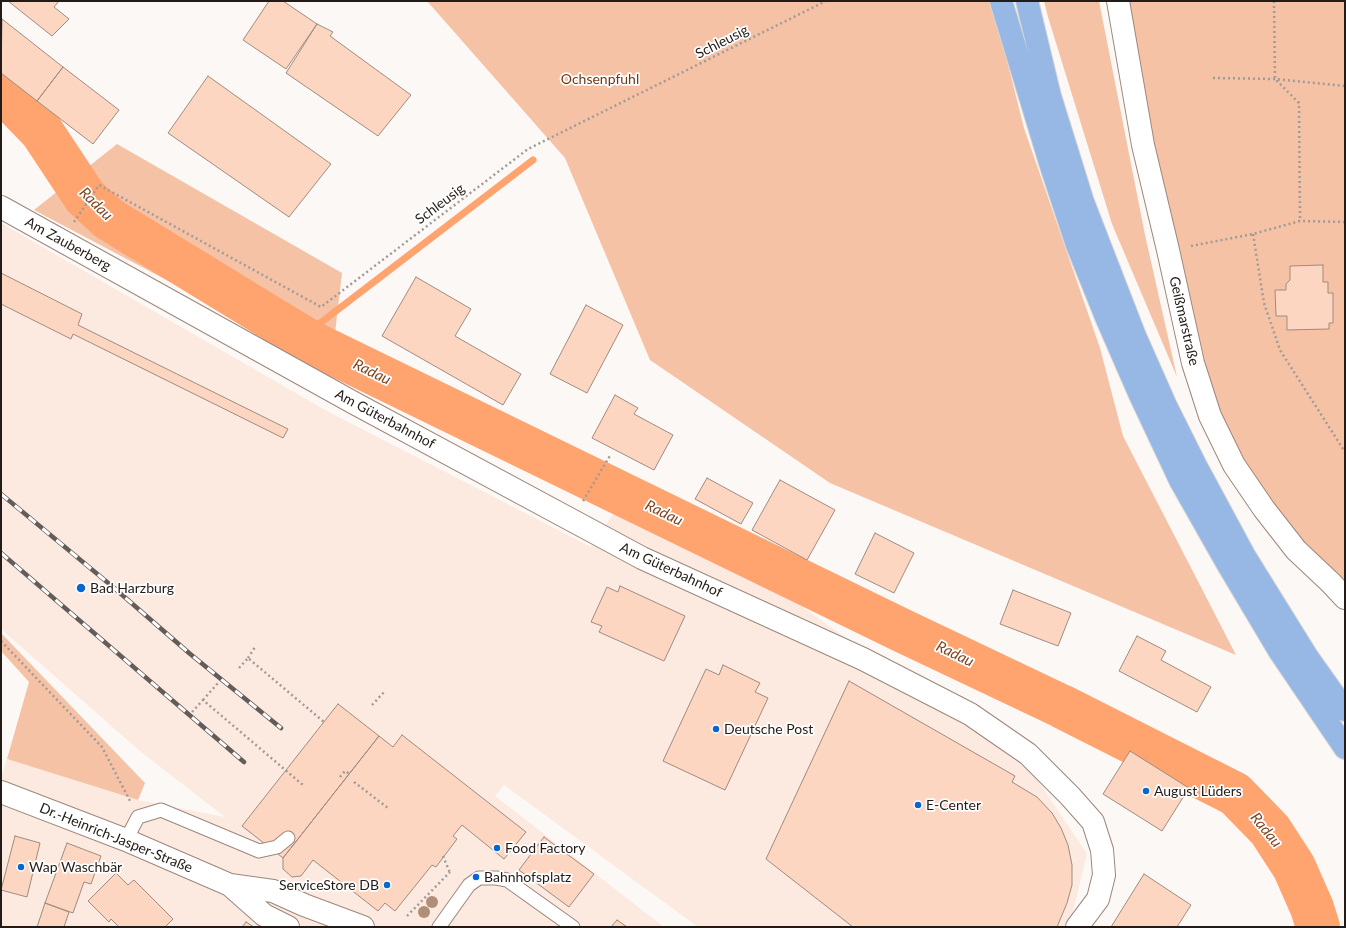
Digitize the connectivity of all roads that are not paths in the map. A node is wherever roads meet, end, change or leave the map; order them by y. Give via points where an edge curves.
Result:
1 (1002, 1) edge
2 (1027, 1) edge
3 (1118, 1) edge
4 (1, 207) edge
5 (134, 280) joint
6 (1236, 559) junction
7 (1345, 598) edge
8 (1345, 710) edge
9 (1345, 748) edge
10 (1, 792) edge
11 (288, 838) dead end
12 (126, 840) junction
13 (230, 885) junction
14 (288, 927) edge
15 (363, 927) edge
16 (439, 927) edge
17 (573, 927) edge
18 (1077, 927) edge

1 - 6 highway via 1051,166 1077,245 1106,317 1180,480
2 - 6 highway via 1050,96 1083,202 1135,336
3 - 7 street, Geißmarstraße via 1143,145 1193,363 1210,416 1234,465 1264,509 1296,550
4 - 5 street, Am Zauberberg
5 - 18 street, Am Güterbahnhof via 354,403 642,558 863,658 970,714 1028,754 1093,822 1102,850 1104,876 1098,899
6 - 8 highway
6 - 9 highway via 1280,652
10 - 12 street, Dr.-Heinrich-Jasper-Straße
11 - 12 lane via 277,847 259,851 161,810 138,817
12 - 13 street, Dr.-Heinrich-Jasper-Straße
13 - 14 street, Dr.-Heinrich-Jasper-Straße via 264,915
13 - 15 street, Dr.-Heinrich-Jasper-Straße via 273,891
16 - 17 lane via 469,885 480,878 496,878 507,880

